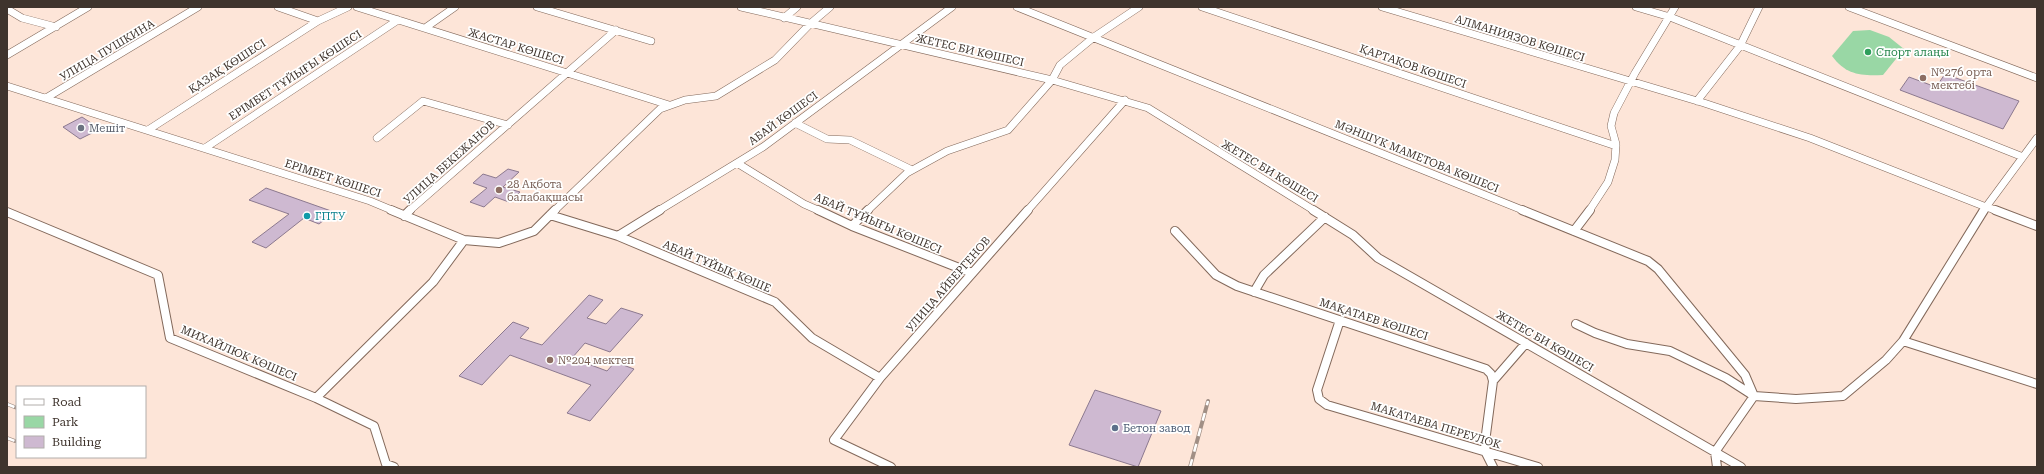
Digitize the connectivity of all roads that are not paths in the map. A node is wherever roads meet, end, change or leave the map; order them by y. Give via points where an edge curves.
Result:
1 (88, 7) edge
2 (198, 7) edge
3 (278, 7) edge
4 (348, 7) edge
5 (357, 7) edge
6 (455, 7) edge
7 (537, 7) edge
8 (741, 7) edge
9 (797, 7) edge
10 (830, 7) edge
11 (952, 7) edge
12 (1017, 7) edge
13 (1139, 7) edge
14 (1202, 7) edge
15 (1382, 7) edge
16 (1636, 7) edge
17 (1675, 7) edge
18 (1759, 7) edge
19 (1849, 7) edge
20 (7, 9) edge
21 (1670, 17) junction
22 (784, 18) junction
23 (398, 20) junction
24 (318, 21) junction
25 (810, 24) junction
26 (56, 27) junction
27 (425, 28) junction
28 (616, 30) junction
29 (1094, 37) junction
30 (651, 41) dead end
31 (901, 45) junction
32 (1740, 46) junction
33 (7, 55) edge
34 (567, 73) junction
35 (2037, 78) edge
36 (1052, 80) junction
37 (1629, 82) junction
38 (7, 86) edge
39 (46, 98) junction
40 (1125, 100) junction
41 (1697, 101) junction
42 (669, 106) junction
43 (795, 123) junction
44 (508, 125) junction
45 (148, 130) junction
46 (377, 138) dead end
47 (2037, 138) edge
48 (1616, 146) junction
49 (205, 148) junction
50 (2023, 157) junction
51 (737, 163) junction
52 (912, 170) junction
53 (1986, 207) junction
54 (7, 212) edge
55 (550, 215) junction
56 (404, 216) junction
57 (1325, 217) junction
58 (852, 226) junction
59 (2037, 226) edge
60 (1175, 231) dead end
61 (1574, 231) junction
62 (618, 236) junction
63 (464, 240) junction
64 (972, 273) junction
65 (1254, 292) junction
66 (1340, 320) junction
67 (1576, 324) dead end
68 (1903, 341) junction
69 (1526, 343) junction
70 (880, 378) junction
71 (1493, 381) junction
72 (2037, 384) edge
73 (1754, 396) junction
74 (316, 398) junction
75 (1715, 452) junction
76 (1486, 453) junction
77 (394, 467) edge
78 (891, 467) edge
79 (1493, 467) edge
80 (1538, 467) edge
81 (1717, 467) edge
82 (1741, 467) edge

1 - 26 street
2 - 39 street, УЛИЦА ПУШКИНА
3 - 24 street
4 - 24 street
5 - 23 street, ЖАСТАР КӨШЕСІ
6 - 27 street
7 - 28 street
8 - 22 street, ЖЕТЕС БИ КӨШЕСІ
9 - 22 street
10 - 25 street, ЕРІМБЕТ КӨШЕСІ
11 - 31 street, АБАЙ КӨШЕСІ
12 - 29 street, МӘНШҮК МАМЕТОВА КӨШЕСІ
13 - 29 street
14 - 48 street, ҚАРТАҚОВ КӨШЕСІ
15 - 37 street, АЛМАНИЯЗОВ КӨШЕСІ
16 - 21 street
17 - 21 street
18 - 32 street
19 - 35 street
20 - 26 street via 22,18
21 - 32 street
21 - 37 street
22 - 25 street, ЖЕТЕС БИ КӨШЕСІ
23 - 27 street, ЖАСТАР КӨШЕСІ
23 - 49 street, ЕРІМБЕТ ТҰЙЫҒЫ КӨШЕСІ
24 - 45 street, ҚАЗАҚ КӨШЕСІ
25 - 31 street, ЖЕТЕС БИ КӨШЕСІ
25 - 42 street, ЕРІМБЕТ КӨШЕСІ via 776,60 716,96 685,100
26 - 33 street
27 - 34 street, ЖАСТАР КӨШЕСІ
28 - 30 street
28 - 34 street, УЛИЦА БЕКЕЖАНОВ
29 - 36 street via 1060,64
29 - 61 street, МӘНШҮК МАМЕТОВА КӨШЕСІ
31 - 36 street, ЖЕТЕС БИ КӨШЕСІ
31 - 43 street, АБАЙ КӨШЕСІ
32 - 41 street
32 - 50 street
34 - 42 street, ЖАСТАР КӨШЕСІ
34 - 44 street, УЛИЦА БЕКЕЖАНОВ
36 - 40 street, ЖЕТЕС БИ КӨШЕСІ
36 - 52 street via 1008,130 947,151
37 - 41 street, АЛМАНИЯЗОВ КӨШЕСІ
37 - 48 street via 1612,119
38 - 39 street, ЕРІМБЕТ КӨШЕСІ
39 - 45 street, ЕРІМБЕТ КӨШЕСІ
40 - 57 street, ЖЕТЕС БИ КӨШЕСІ via 1148,108
40 - 64 street, УЛИЦА АЙБЕРГЕНОВ
41 - 53 street, АЛМАНИЯЗОВ КӨШЕСІ via 1810,138
42 - 55 street, ЕРІМБЕТ КӨШЕСІ via 660,108
43 - 51 street, АБАЙ КӨШЕСІ via 763,148
43 - 52 street via 827,139 850,140
44 - 46 street, УЛИЦА БЕКЕЖАНОВ via 423,101
44 - 56 street, УЛИЦА БЕКЕЖАНОВ
45 - 49 street, ЕРІМБЕТ КӨШЕСІ
47 - 50 street
48 - 61 street via 1615,169 1598,200
49 - 56 street, ЕРІМБЕТ КӨШЕСІ via 344,194 370,200
50 - 53 street
51 - 58 street, АБАЙ ТҰЙЫҒЫ КӨШЕСІ via 804,204
51 - 62 street, АБАЙ КӨШЕСІ
52 - 58 street
53 - 59 street, АЛМАНИЯЗОВ КӨШЕСІ
53 - 68 street
54 - 74 street, МИХАЙЛЮК КӨШЕСІ via 158,275 170,338
55 - 62 street, АБАЙ ТҰЙЫҚ КӨШЕ
55 - 63 street, ЕРІМБЕТ КӨШЕСІ via 534,231 499,243
56 - 63 street, ЕРІМБЕТ КӨШЕСІ
57 - 65 street via 1264,275
57 - 69 street, ЖЕТЕС БИ КӨШЕСІ via 1353,235 1378,258
58 - 64 street, АБАЙ ТҰЙЫҒЫ КӨШЕСІ
60 - 65 street, МАҚАТАЕВ КӨШЕСІ via 1216,275
61 - 73 street, МӘНШҮК МАМЕТОВА КӨШЕСІ via 1641,258 1658,269 1745,375
62 - 70 street, АБАЙ ТҰЙЫҚ КӨШЕ via 775,302 812,338
63 - 74 street via 433,282
64 - 70 street, УЛИЦА АЙБЕРГЕНОВ
65 - 66 street, МАҚАТАЕВ КӨШЕСІ
66 - 71 street, МАҚАТАЕВ КӨШЕСІ via 1486,369
66 - 76 street, МАКАТАЕВА ПЕРЕУЛОК via 1317,390 1319,399 1327,405
67 - 73 street via 1627,344 1670,351 1726,378
68 - 72 street
68 - 73 street via 1886,360 1842,396 1796,399
69 - 71 street
69 - 75 street, ЖЕТЕС БИ КӨШЕСІ
70 - 78 street, УЛИЦА АЙБЕРГЕНОВ via 834,440
71 - 76 street via 1485,442
73 - 75 street
74 - 77 street, МИХАЙЛЮК КӨШЕСІ via 374,426 386,464
75 - 81 street
75 - 82 street, ЖЕТЕС БИ КӨШЕСІ
76 - 79 street
76 - 80 street, МАКАТАЕВА ПЕРЕУЛОК

